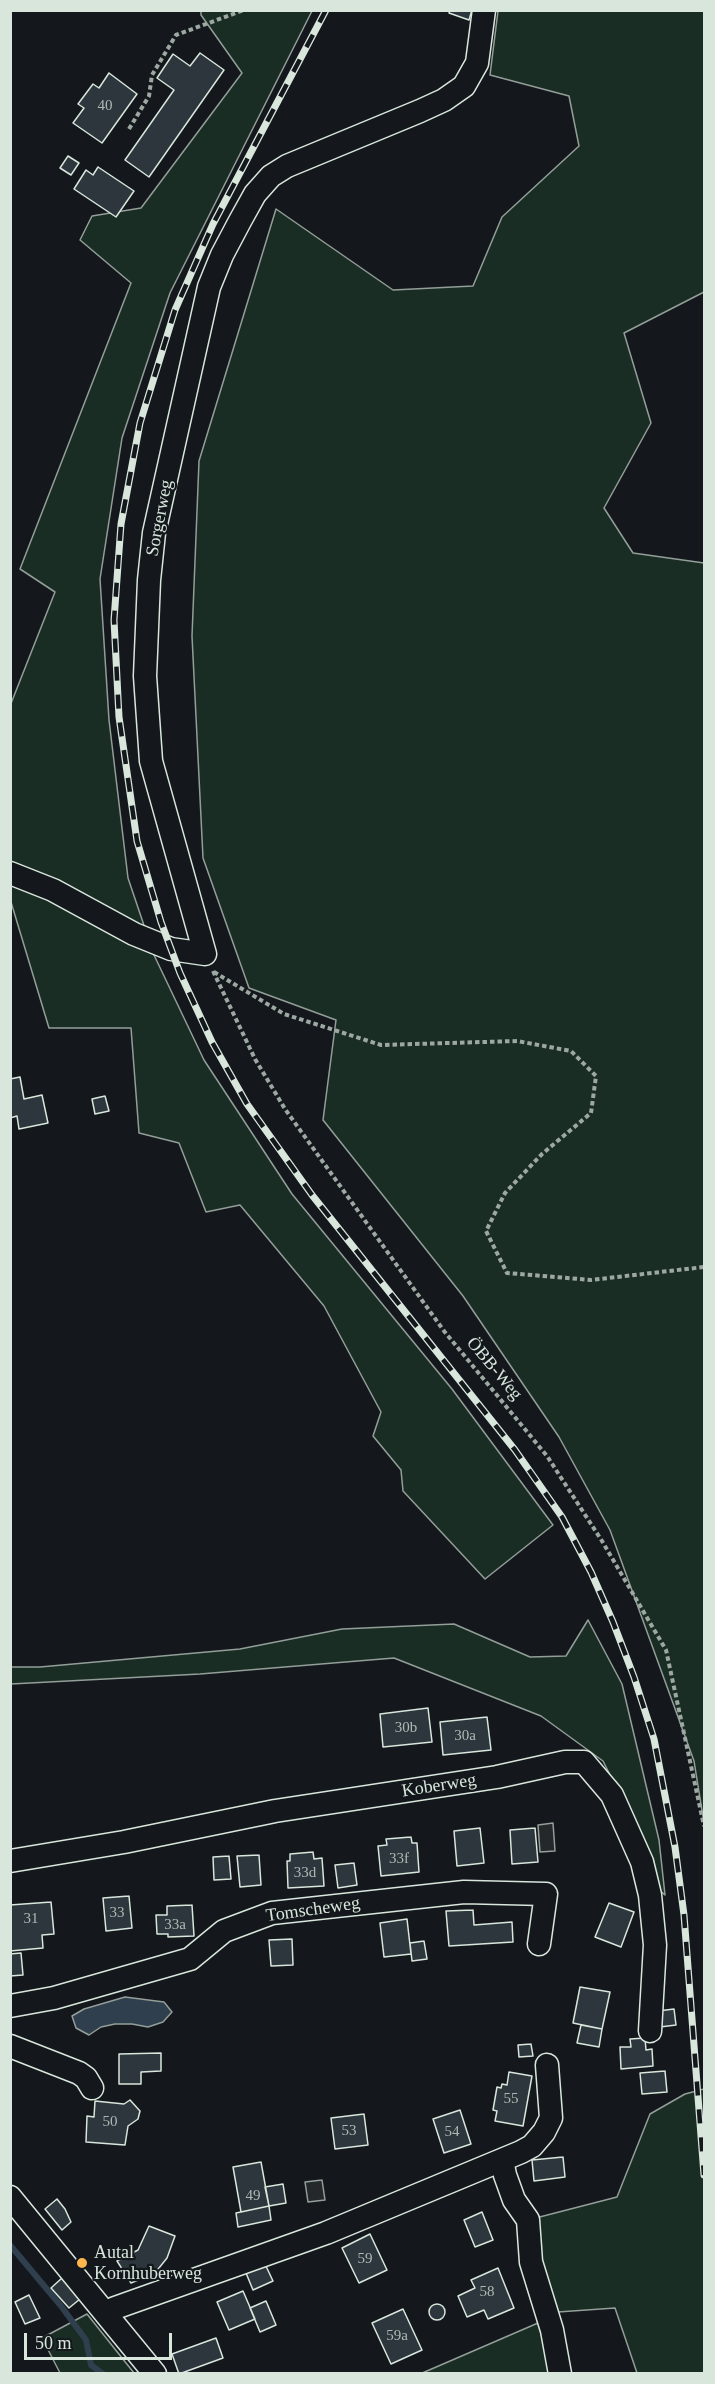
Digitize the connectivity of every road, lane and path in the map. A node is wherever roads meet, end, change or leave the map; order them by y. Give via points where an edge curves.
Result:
1 (244, 10) edge
2 (484, 10) edge
3 (129, 129) dead end
4 (10, 873) edge
5 (209, 963) junction
6 (705, 1267) edge
7 (705, 1826) edge
8 (10, 1861) edge
9 (539, 1944) dead end
10 (10, 2006) edge
11 (650, 2031) dead end
12 (10, 2046) edge
13 (547, 2065) dead end
14 (92, 2088) dead end
15 (502, 2160) junction
16 (10, 2197) edge
17 (106, 2314) junction
18 (155, 2373) edge
19 (560, 2373) edge

1 - 3 path via 176,35 152,75 149,96
2 - 5 street, Sorgerweg via 477,63 464,86 444,100 271,176 255,194 209,287 154,533 145,676 152,761
4 - 5 street via 53,890 134,934
5 - 6 path via 284,1014 381,1045 517,1041 571,1050 596,1076 591,1113 542,1154 505,1193 486,1231 507,1273 591,1281
5 - 7 path, ÖBB-Weg via 255,1059 285,1109 444,1330 547,1456 666,1650
8 - 11 street, Koberweg via 275,1811 584,1762 612,1795 642,1862 655,1945
9 - 10 street, Tomscheweg via 546,1894 464,1892 272,1913 224,1931 190,1959 54,1998
12 - 14 street via 79,2073
13 - 15 street via 551,2111 548,2126 532,2146
15 - 17 street via 326,2233
15 - 19 street via 514,2200 528,2220 531,2262 552,2330
16 - 17 street
17 - 18 street

